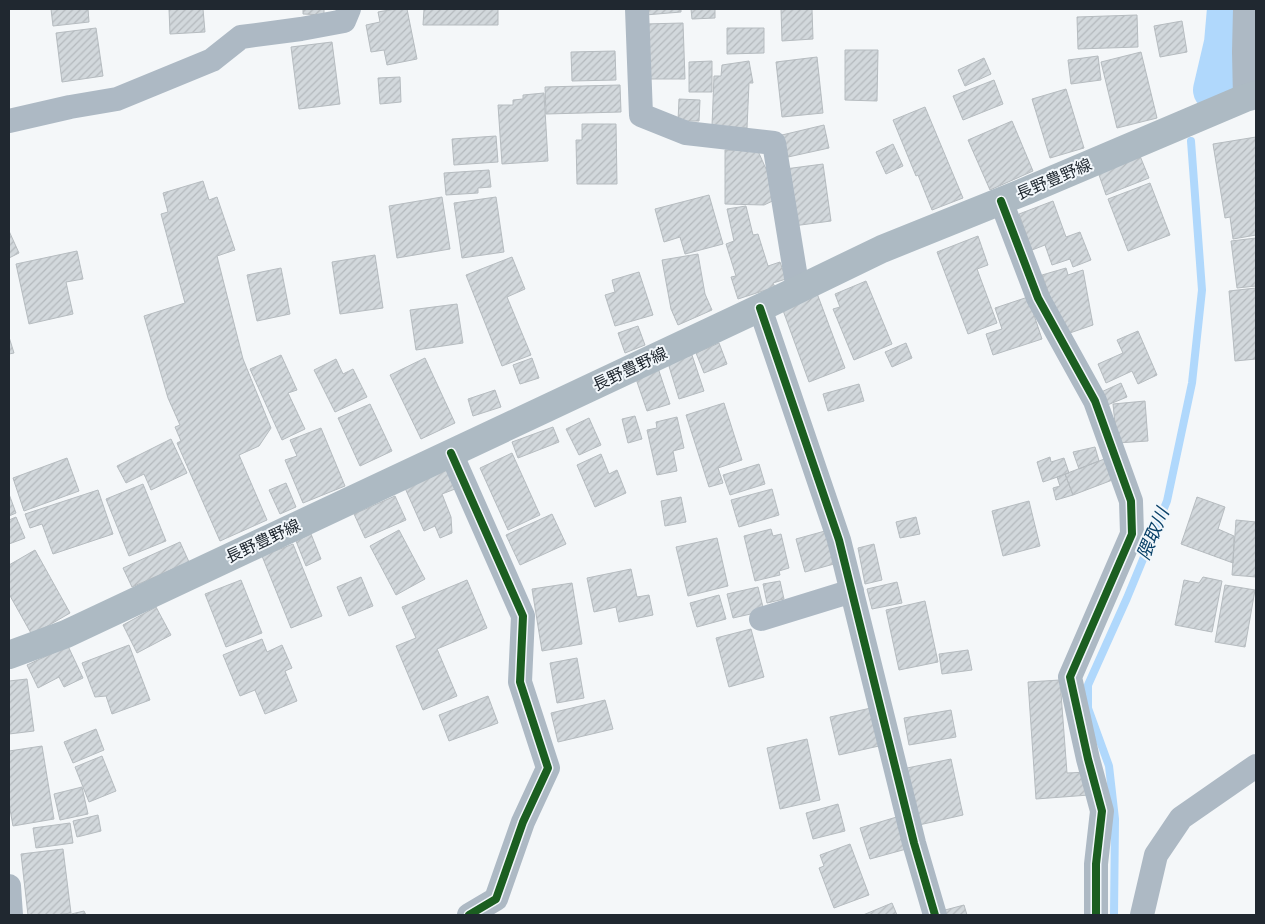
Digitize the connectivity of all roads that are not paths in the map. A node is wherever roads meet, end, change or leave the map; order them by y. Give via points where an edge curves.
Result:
1 (349, 9) edge
2 (637, 9) edge
3 (1245, 9) edge
4 (1251, 96) edge
5 (9, 121) edge
6 (1001, 201) junction
7 (798, 290) junction
8 (760, 308) junction
9 (451, 453) junction
10 (852, 591) junction
11 (761, 619) dead end
12 (9, 655) edge
13 (1256, 766) edge
14 (9, 886) edge
15 (11, 915) edge
16 (469, 915) edge
17 (936, 915) edge
18 (1096, 915) edge
19 (1142, 915) edge

1 - 5 street via 344,21 241,37 212,60 117,100
2 - 7 street via 640,115 686,133 774,143
3 - 4 street via 1244,52
4 - 6 main road, 長野豊野線
6 - 7 main road, 長野豊野線 via 882,249
6 - 18 street via 1038,298 1095,401 1131,502 1132,534 1070,677 1102,811 1096,864
7 - 8 main road, 長野豊野線
8 - 9 main road, 長野豊野線
8 - 10 street
9 - 12 main road, 長野豊野線 via 66,634
9 - 16 street via 523,616 520,682 548,768 523,822 496,899
10 - 11 street
10 - 17 street via 914,843
13 - 19 street via 1181,818 1156,855
14 - 15 street

